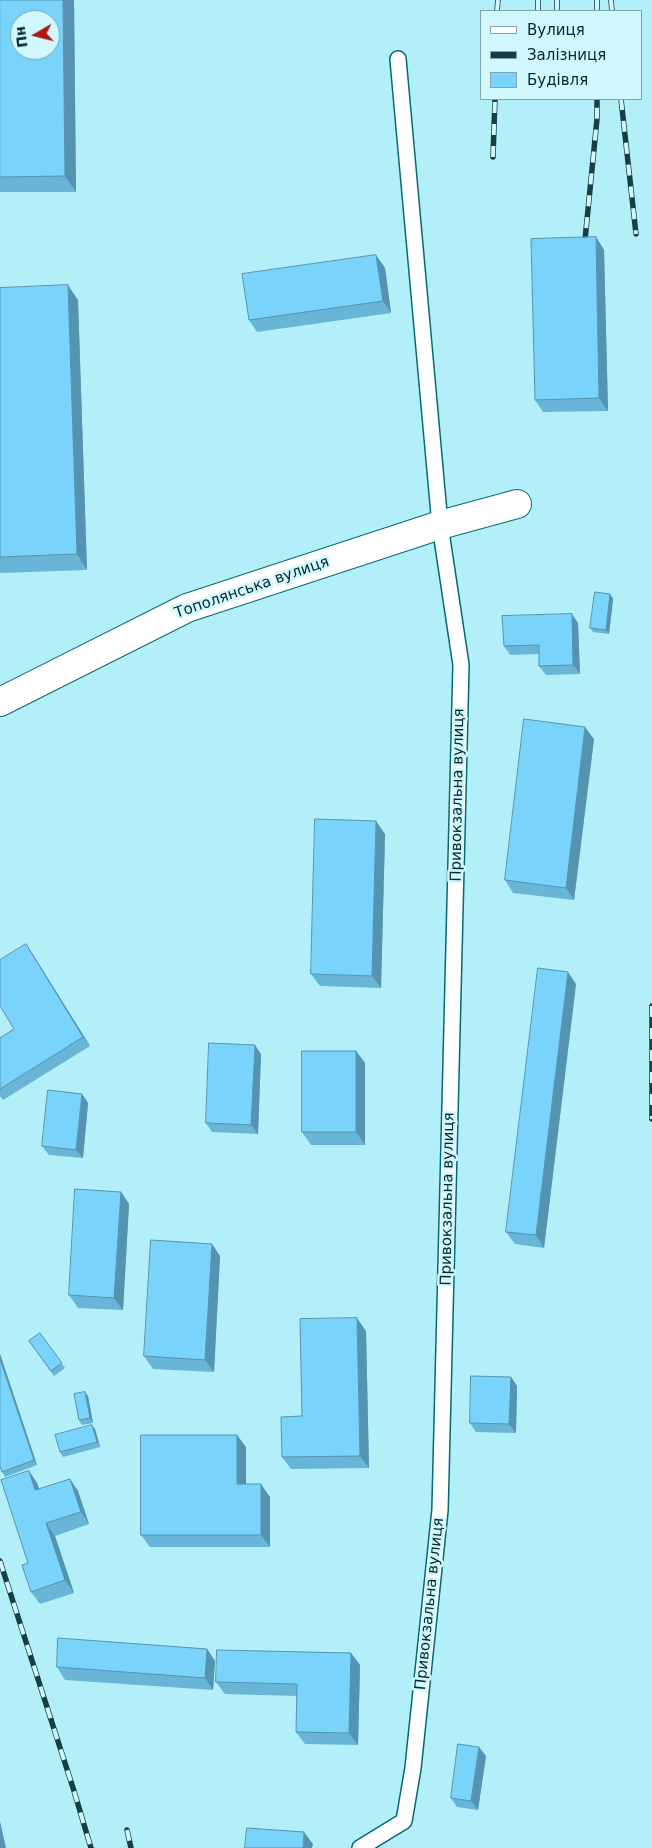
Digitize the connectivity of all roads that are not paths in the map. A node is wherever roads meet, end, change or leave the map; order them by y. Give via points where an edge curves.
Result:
1 (398, 59) dead end
2 (517, 504) dead end
3 (440, 525) junction
4 (0, 702) edge
5 (360, 1848) edge

1 - 3 lane
2 - 3 street, Тополянська вулиця
3 - 4 street, Тополянська вулиця via 187,608
3 - 5 lane, Привокзальна вулиця via 461,665 440,1510 413,1768 404,1821

